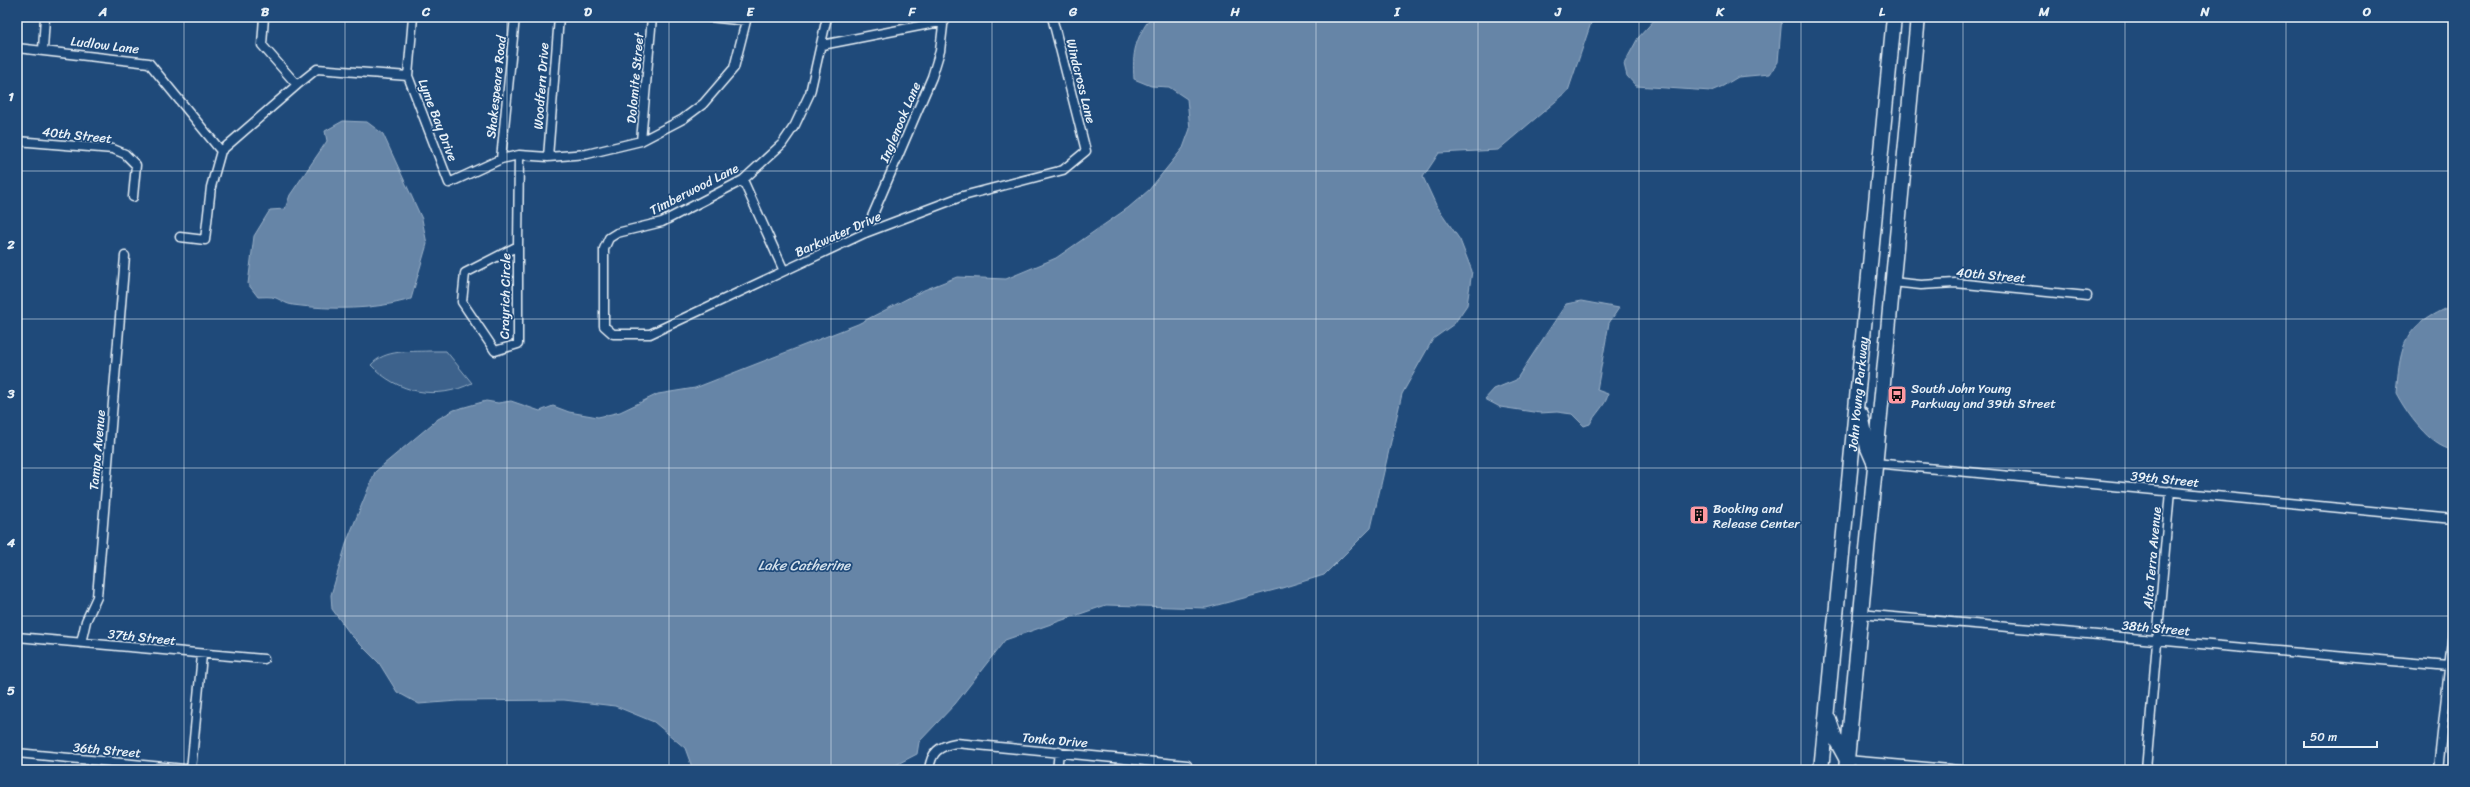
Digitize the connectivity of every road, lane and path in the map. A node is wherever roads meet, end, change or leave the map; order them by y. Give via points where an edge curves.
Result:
1 (45, 17) edge
2 (264, 17) edge
3 (413, 17) edge
4 (515, 17) edge
5 (558, 17) edge
6 (652, 17) edge
7 (709, 17) edge
8 (827, 17) edge
9 (1052, 17) edge
10 (1894, 17) edge
11 (1918, 17) edge
12 (945, 19) edge
13 (822, 45) junction
14 (17, 48) edge
15 (43, 50) junction
16 (408, 76) junction
17 (297, 85) junction
18 (17, 141) edge
19 (641, 141) junction
20 (221, 151) junction
21 (1086, 151) joint
22 (519, 155) junction
23 (548, 157) junction
24 (501, 160) junction
25 (743, 180) junction
26 (133, 197) dead end
27 (865, 233) junction
28 (180, 237) dead end
29 (518, 246) junction
30 (125, 256) dead end
31 (784, 271) junction
32 (1892, 282) junction
33 (2087, 296) dead end
34 (604, 326) joint
35 (1858, 397) junction
36 (1875, 463) junction
37 (2170, 491) junction
38 (2453, 519) edge
39 (1860, 614) junction
40 (2453, 632) edge
41 (17, 637) edge
42 (2157, 640) junction
43 (81, 643) junction
44 (202, 655) junction
45 (264, 659) dead end
46 (2449, 666) junction
47 (1827, 714) junction
48 (1059, 752) junction
49 (17, 753) edge
50 (1846, 765) edge
51 (929, 766) edge
52 (1187, 768) edge
53 (191, 770) edge
54 (195, 770) edge
55 (1057, 770) edge
56 (1821, 770) edge
57 (1961, 770) edge
58 (2146, 770) edge
59 (2438, 770) edge

1 - 15 street
2 - 17 street via 262,45
3 - 16 street
4 - 24 street, Shakespeare Road
5 - 23 street, Woodfern Drive
6 - 19 street, Dolomite Street
7 - 19 street via 746,21 734,68 703,104 683,119
8 - 13 street, Timberwood Lane
9 - 21 street, Windcross Lane
10 - 35 highway, John Young Parkway
11 - 32 highway, John Young Parkway
12 - 13 street
12 - 27 street, Inglenook Lane via 932,78
13 - 25 street, Timberwood Lane via 810,93 795,126 782,144
14 - 15 street, Ludlow Lane
15 - 20 street, Ludlow Lane via 149,63
16 - 17 street, Lyme Bay Drive via 317,69
16 - 24 street, Lyme Bay Drive via 449,183
17 - 20 street, Lyme Bay Drive
18 - 26 street, 40th Street via 113,149 132,160 136,166
19 - 23 street via 587,154
20 - 28 street via 211,187 205,240
21 - 27 street, Barkwater Drive via 1063,170 963,196
22 - 23 street
22 - 24 street
22 - 29 street, Crayrich Circle
25 - 31 street
25 - 34 street, Timberwood Lane via 662,222 617,233 609,238 604,249
27 - 31 street, Barkwater Drive
29 - 29 street, Crayrich Circle via 518,344 495,351 462,302 465,273
30 - 43 street, Tampa Avenue via 97,597 86,621
31 - 34 street, Barkwater Drive via 650,334 613,334
32 - 33 street, 40th Street via 1921,285 1955,283
32 - 36 highway, John Young Parkway
35 - 36 highway via 1868,448
35 - 47 highway, John Young Parkway
36 - 37 street, 39th Street
36 - 39 highway, John Young Parkway
37 - 38 street, 39th Street
37 - 42 street, Alta Terra Avenue
39 - 42 street, 38th Street
39 - 50 highway, John Young Parkway
40 - 46 street
41 - 43 street, 37th Street
42 - 46 street, 38th Street
42 - 58 street, Alta Terra Avenue
43 - 44 street, 37th Street
44 - 45 street, 37th Street
44 - 53 street
46 - 59 street
47 - 50 highway
47 - 56 highway, John Young Parkway
48 - 51 street, Tonka Drive via 956,743 938,748
48 - 52 street, Tonka Drive
48 - 55 street
49 - 53 street, 36th Street
50 - 57 street
53 - 54 street, 36th Street

